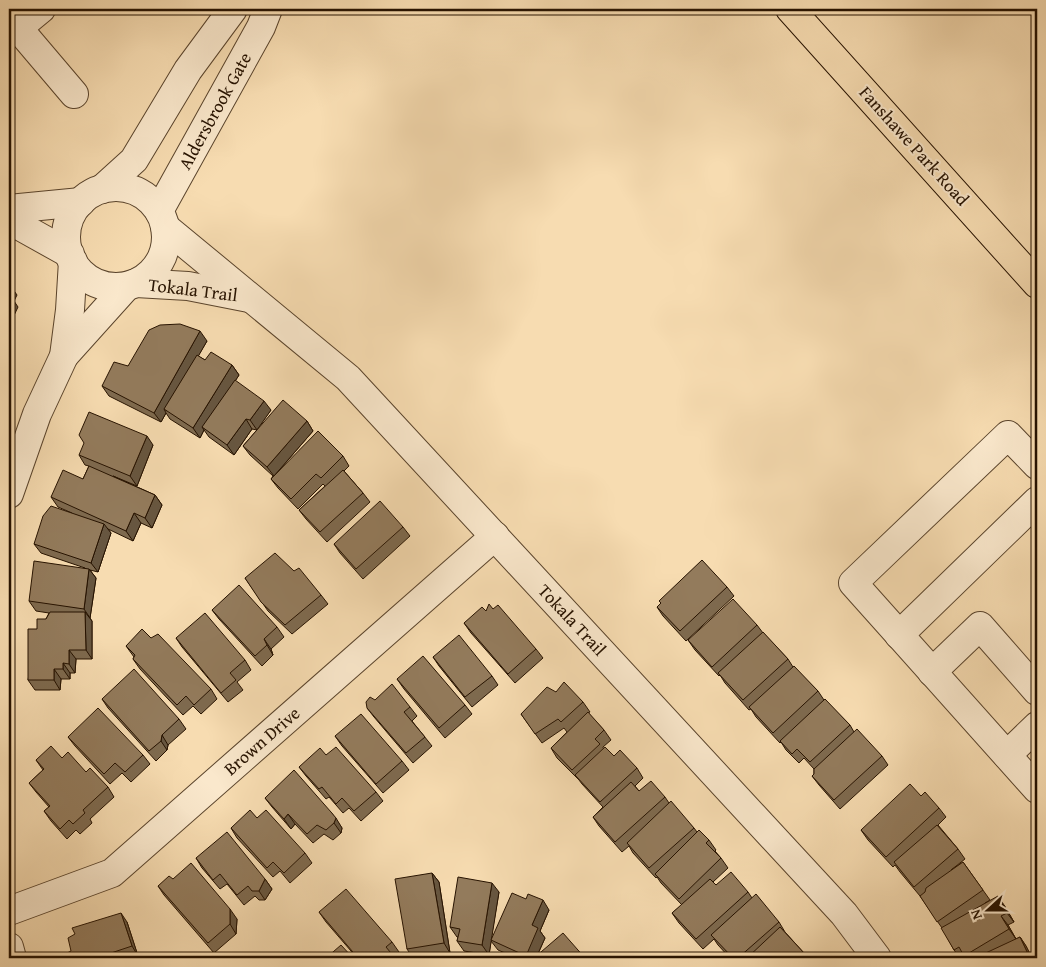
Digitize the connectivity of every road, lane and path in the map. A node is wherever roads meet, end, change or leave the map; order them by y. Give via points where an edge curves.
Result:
1 (41, 9) edge
2 (233, 9) edge
3 (268, 9) edge
4 (790, 9) edge
5 (13, 23) edge
6 (74, 94) dead end
7 (92, 196) junction
8 (9, 209) edge
9 (162, 219) junction
10 (9, 220) edge
11 (71, 258) junction
12 (1037, 284) edge
13 (132, 285) junction
14 (251, 298) junction
15 (64, 356) junction
16 (1037, 465) edge
17 (9, 494) edge
18 (1037, 501) edge
19 (495, 536) junction
20 (899, 635) junction
21 (932, 672) junction
22 (1037, 691) edge
23 (1037, 726) edge
24 (1006, 755) junction
25 (1037, 789) edge
26 (9, 911) edge
27 (9, 947) edge
28 (12, 958) edge
29 (877, 958) edge

1 - 5 street
2 - 7 street via 188,70 134,160
3 - 9 street, Aldersbrook Gate
4 - 12 main road, Fanshawe Park Road
5 - 6 street
7 - 8 street
7 - 9 street via 118,187 134,190 148,199
7 - 11 street via 73,213 68,225
9 - 13 street via 166,244 161,260 151,274
9 - 14 street, Tokala Trail
10 - 11 street
11 - 13 street via 80,272 102,285
11 - 15 street via 70,310
13 - 14 street, Tokala Trail via 188,286
13 - 15 street
14 - 19 street, Tokala Trail via 348,378
15 - 17 street via 37,414
16 - 20 street via 1008,435 853,583
18 - 20 street
19 - 26 street, Brown Drive via 112,873
19 - 29 street, Tokala Trail via 844,914
20 - 21 street
21 - 22 street via 980,626
21 - 24 street
23 - 24 street
24 - 25 street
27 - 28 street

